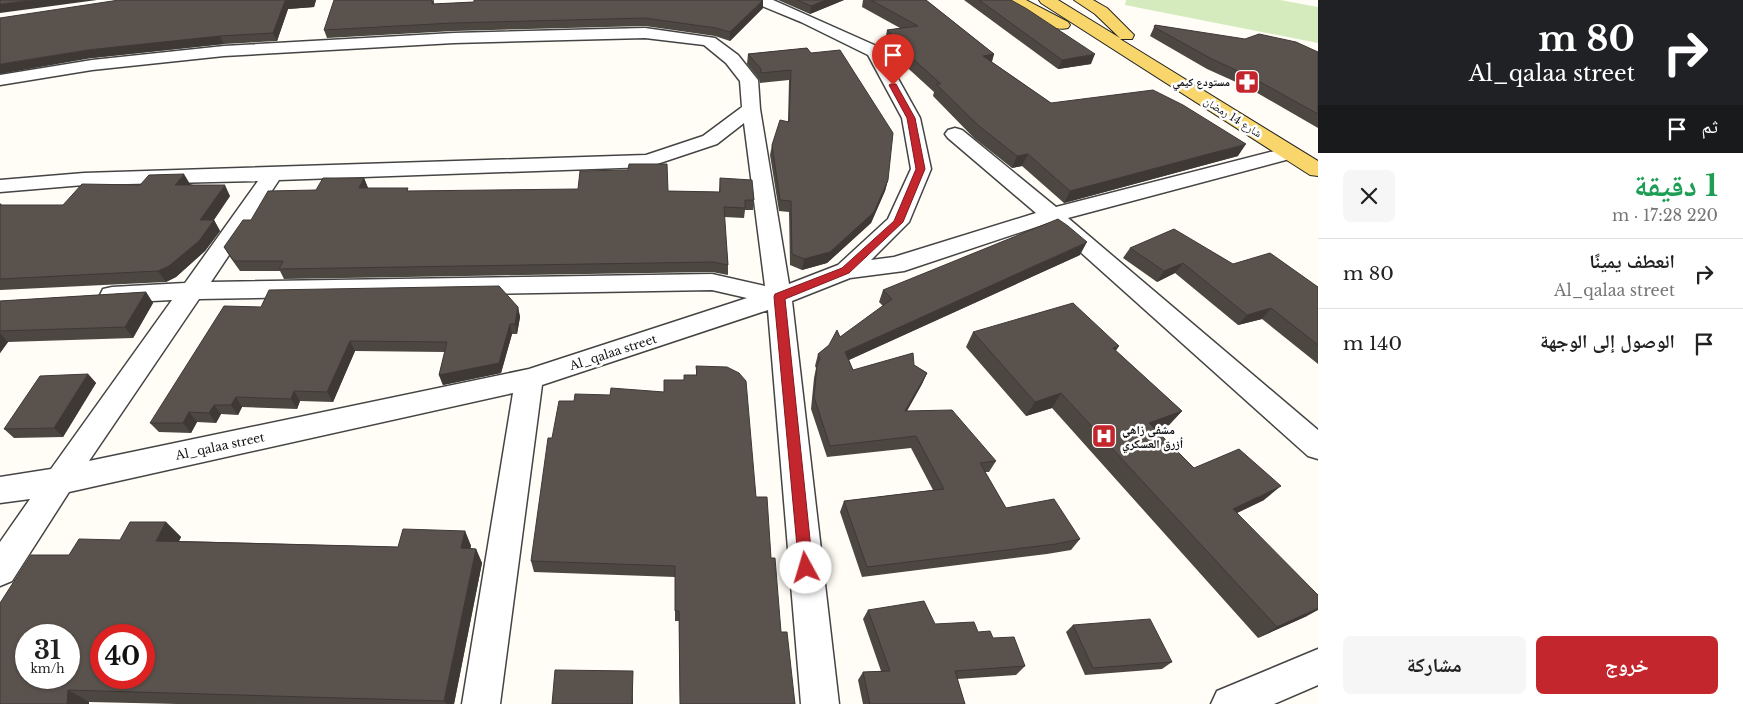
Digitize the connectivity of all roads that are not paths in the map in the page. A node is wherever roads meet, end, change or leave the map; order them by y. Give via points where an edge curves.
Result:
1 (760, 0) edge
2 (1015, 0) edge
3 (1027, 0) edge
4 (1047, 0) edge
5 (1068, 0) edge
6 (1082, 0) edge
7 (1101, 34) junction
8 (1126, 35) junction
9 (1143, 60) junction
10 (0, 80) edge
11 (751, 109) junction
12 (955, 134) dead end
13 (1318, 152) edge
14 (1290, 153) junction
15 (1318, 170) edge
16 (273, 174) junction
17 (0, 186) edge
18 (1052, 215) junction
19 (846, 270) junction
20 (194, 290) junction
21 (88, 296) edge
22 (779, 297) junction
23 (529, 379) junction
24 (1318, 447) edge
25 (58, 481) junction
26 (0, 490) edge
27 (0, 570) edge
28 (1318, 667) edge
29 (481, 704) edge
30 (820, 704) edge
31 (1230, 704) edge

1 - 19 street, Al_qalaa street via 875,52 911,118 921,169 898,222
2 - 9 main road via 1044,17
3 - 7 main road via 1065,22
4 - 7 main road, شارع 14 رمضان
5 - 8 main road, شارع 14 رمضان
6 - 8 main road via 1101,11
7 - 9 main road, شارع 14 رمضان
8 - 13 main road, شارع 14 رمضان
9 - 14 main road, شارع 14 رمضان
10 - 11 street via 224,51 454,38 645,33 709,42 732,59 749,80
11 - 16 street via 710,140 648,161
11 - 22 street
12 - 18 street
14 - 15 main road, شارع 14 رمضان
14 - 18 street
16 - 17 street via 84,179
16 - 20 street
18 - 19 street via 896,266
18 - 24 street
19 - 22 street, Al_qalaa street
20 - 21 street
20 - 22 street via 712,282
20 - 25 street
22 - 23 street, Al_qalaa street
22 - 30 street
23 - 25 street, Al_qalaa street
23 - 29 street
25 - 26 street, Al_qalaa street
25 - 27 street
28 - 31 street

